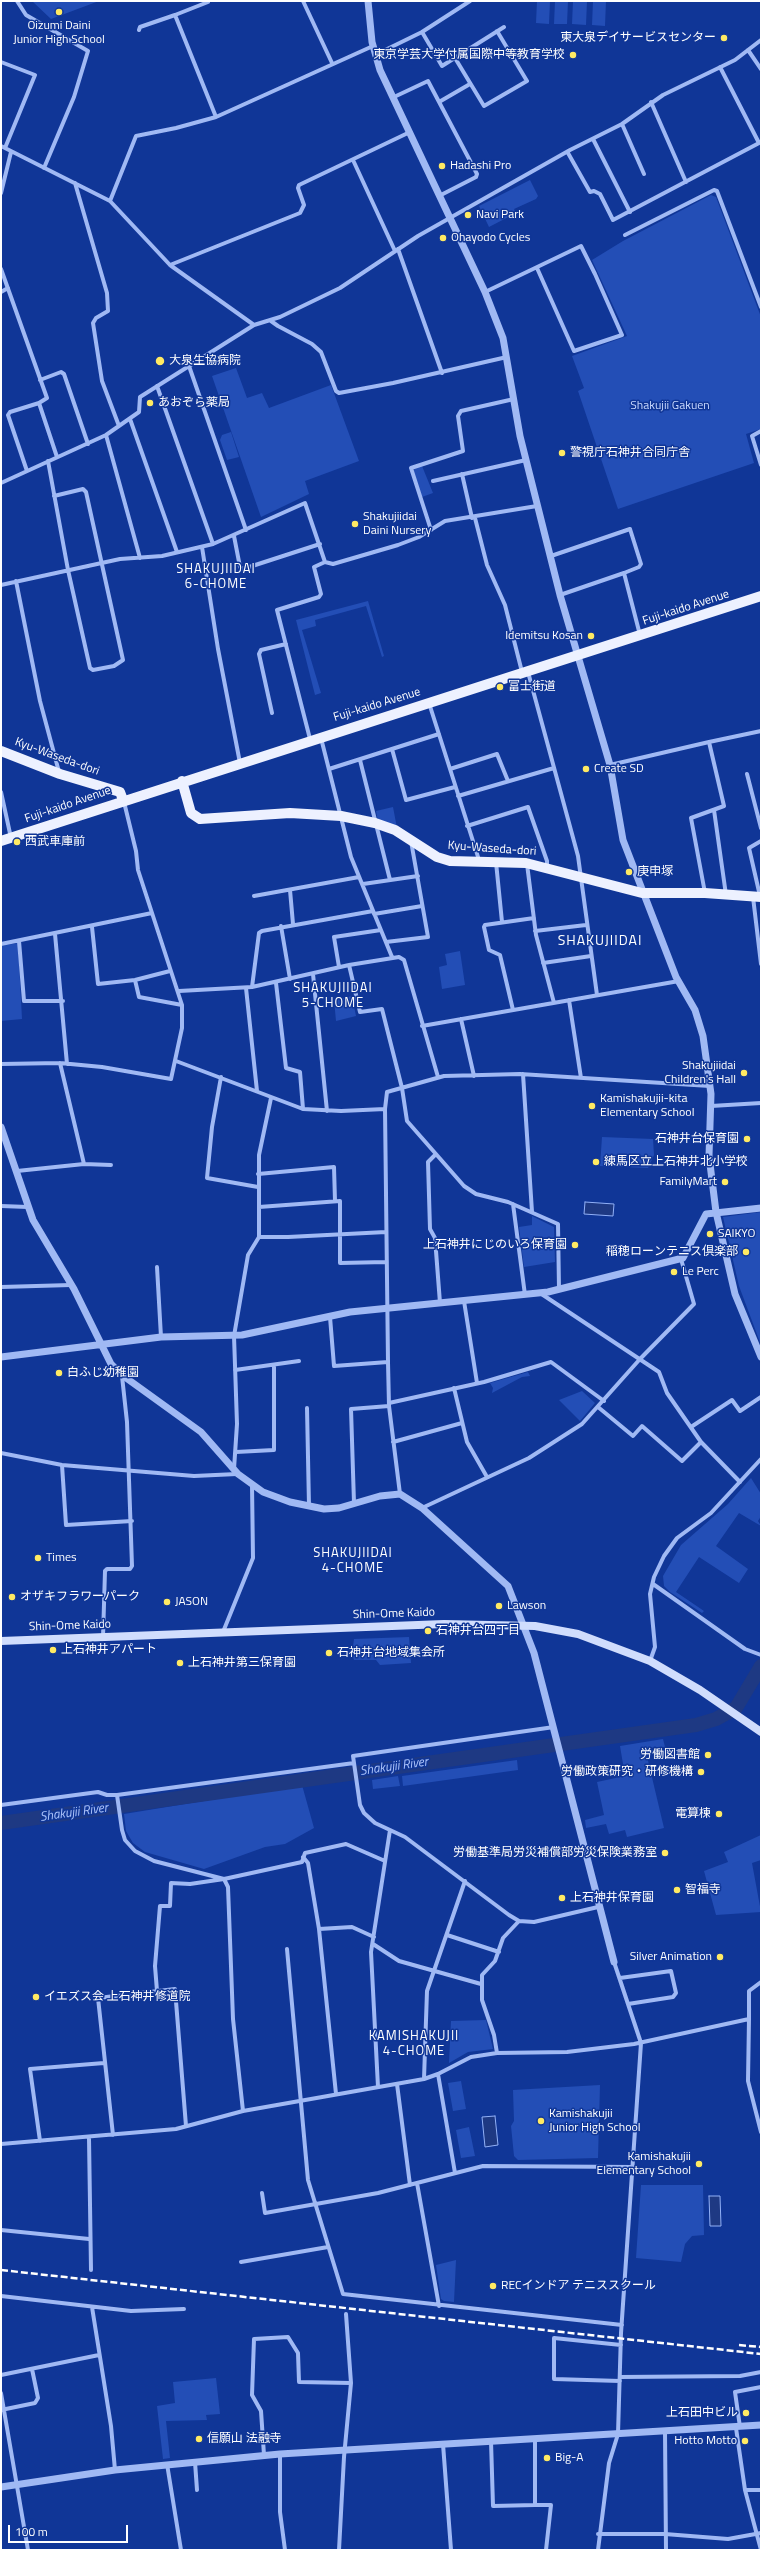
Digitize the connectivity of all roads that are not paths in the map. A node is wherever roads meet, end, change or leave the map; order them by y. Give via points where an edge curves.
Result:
1 (17, 1) edge
2 (303, 1) edge
3 (368, 1) edge
4 (470, 1) edge
5 (208, 2) dead end
6 (175, 15) junction
7 (504, 27) dead end
8 (139, 30) dead end
9 (497, 31) junction
10 (422, 32) junction
11 (761, 40) edge
12 (373, 46) junction
13 (748, 50) junction
14 (375, 55) junction
15 (455, 58) junction
16 (1, 62) edge
17 (332, 63) junction
18 (720, 67) junction
19 (761, 69) edge
20 (470, 84) junction
21 (394, 98) junction
22 (439, 102) junction
23 (651, 102) junction
24 (216, 117) junction
25 (622, 124) junction
26 (410, 132) junction
27 (593, 139) junction
28 (760, 143) edge
29 (3, 147) edge
30 (11, 152) junction
31 (568, 153) junction
32 (353, 160) junction
33 (44, 168) junction
34 (644, 174) dead end
35 (686, 182) junction
36 (76, 183) junction
37 (1, 193) edge
38 (439, 196) junction
39 (110, 201) junction
40 (630, 212) junction
41 (450, 218) junction
42 (625, 235) dead end
43 (397, 250) junction
44 (170, 265) junction
45 (537, 268) junction
46 (1, 269) edge
47 (8, 288) junction
48 (1, 292) edge
49 (485, 292) junction
50 (761, 307) edge
51 (271, 320) junction
52 (254, 325) junction
53 (508, 357) junction
54 (189, 366) junction
55 (442, 372) junction
56 (40, 380) junction
57 (157, 386) junction
58 (514, 399) junction
59 (39, 403) junction
60 (130, 419) junction
61 (119, 426) junction
62 (761, 431) edge
63 (106, 435) junction
64 (88, 444) junction
65 (58, 457) junction
66 (526, 460) junction
67 (48, 461) junction
68 (761, 465) edge
69 (27, 471) junction
70 (462, 474) junction
71 (433, 481) dead end
72 (1, 483) edge
73 (54, 496) junction
74 (537, 506) junction
75 (474, 518) junction
76 (246, 530) junction
77 (431, 530) junction
78 (234, 536) junction
79 (213, 544) junction
80 (320, 544) junction
81 (202, 547) junction
82 (177, 552) junction
83 (551, 556) junction
84 (140, 558) junction
85 (325, 562) junction
86 (103, 563) junction
87 (68, 570) junction
88 (624, 573) junction
89 (16, 581) junction
90 (1, 585) edge
91 (560, 595) junction
92 (761, 596) edge
93 (641, 636) junction
94 (286, 644) junction
95 (577, 656) junction
96 (525, 672) junction
97 (429, 702) junction
98 (272, 713) dead end
99 (761, 732) edge
100 (439, 734) junction
101 (315, 738) junction
102 (709, 742) junction
103 (392, 750) junction
104 (1, 751) edge
105 (360, 760) junction
106 (240, 763) junction
107 (610, 765) junction
108 (554, 768) junction
109 (329, 769) junction
110 (450, 769) junction
111 (60, 774) junction
112 (746, 774) dead end
113 (182, 781) junction
114 (508, 781) junction
115 (455, 787) junction
116 (1, 792) edge
117 (458, 796) junction
118 (123, 800) junction
119 (714, 810) junction
120 (341, 816) junction
121 (375, 823) junction
122 (468, 826) junction
123 (761, 828) edge
124 (6, 839) edge
125 (410, 839) junction
126 (761, 841) edge
127 (479, 861) junction
128 (496, 862) junction
129 (526, 863) junction
130 (547, 866) junction
131 (418, 876) junction
132 (582, 876) junction
133 (359, 877) junction
134 (390, 880) junction
135 (363, 884) junction
136 (290, 890) junction
137 (642, 893) junction
138 (705, 893) junction
139 (726, 895) junction
140 (254, 896) dead end
141 (758, 897) edge
142 (422, 906) junction
143 (373, 912) junction
144 (152, 913) junction
145 (534, 918) junction
146 (502, 922) junction
147 (293, 924) junction
148 (586, 925) junction
149 (281, 926) junction
150 (92, 927) junction
151 (380, 930) junction
152 (535, 931) junction
153 (55, 934) junction
154 (19, 941) junction
155 (386, 942) junction
156 (1, 944) edge
157 (760, 954) edge
158 (591, 956) junction
159 (392, 957) junction
160 (543, 963) junction
161 (761, 964) edge
162 (349, 965) junction
163 (340, 967) junction
164 (170, 971) junction
165 (313, 974) junction
166 (290, 979) junction
167 (134, 980) junction
168 (678, 981) junction
169 (276, 983) junction
170 (252, 987) junction
171 (246, 988) junction
172 (179, 991) junction
173 (597, 995) junction
174 (569, 1000) junction
175 (63, 1001) junction
176 (554, 1003) junction
177 (182, 1005) junction
178 (514, 1010) junction
179 (461, 1019) junction
180 (422, 1026) junction
181 (176, 1061) junction
182 (60, 1063) junction
183 (1, 1064) edge
184 (67, 1064) junction
185 (523, 1074) junction
186 (474, 1076) junction
187 (221, 1077) junction
188 (438, 1077) junction
189 (581, 1078) junction
190 (710, 1086) junction
191 (402, 1088) junction
192 (257, 1092) junction
193 (271, 1098) junction
194 (761, 1104) edge
195 (711, 1106) junction
196 (303, 1109) junction
197 (385, 1109) junction
198 (327, 1111) junction
199 (1, 1126) edge
200 (436, 1155) junction
201 (84, 1164) junction
202 (111, 1165) dead end
203 (17, 1171) junction
204 (258, 1174) junction
205 (258, 1187) junction
206 (335, 1201) junction
207 (513, 1204) junction
208 (1, 1206) edge
209 (28, 1207) junction
210 (258, 1207) junction
211 (761, 1208) edge
212 (532, 1212) junction
213 (716, 1212) junction
214 (386, 1232) junction
215 (339, 1234) junction
216 (260, 1237) junction
217 (681, 1259) junction
218 (386, 1262) junction
219 (157, 1267) dead end
220 (71, 1285) junction
221 (1, 1287) edge
222 (559, 1289) junction
223 (540, 1293) junction
224 (526, 1295) junction
225 (464, 1301) junction
226 (440, 1303) junction
227 (386, 1308) junction
228 (330, 1317) junction
229 (234, 1336) junction
230 (161, 1337) junction
231 (100, 1343) junction
232 (761, 1356) edge
233 (1, 1357) edge
234 (640, 1359) junction
235 (299, 1361) dead end
236 (388, 1362) junction
237 (274, 1365) junction
238 (235, 1370) junction
239 (122, 1375) junction
240 (477, 1383) junction
241 (454, 1388) junction
242 (761, 1398) edge
243 (604, 1401) junction
244 (389, 1405) junction
245 (598, 1407) junction
246 (307, 1408) dead end
247 (462, 1423) junction
248 (690, 1427) junction
249 (393, 1442) junction
250 (701, 1442) junction
251 (236, 1452) junction
252 (1, 1453) edge
253 (761, 1458) edge
254 (62, 1465) junction
255 (128, 1470) junction
256 (236, 1472) junction
257 (487, 1477) junction
258 (740, 1482) junction
259 (252, 1485) junction
260 (400, 1494) junction
261 (354, 1504) junction
262 (309, 1506) junction
263 (422, 1508) junction
264 (132, 1521) junction
265 (653, 1584) junction
266 (524, 1625) junction
267 (223, 1632) junction
268 (103, 1637) junction
269 (1, 1641) edge
270 (760, 1655) edge
271 (650, 1661) junction
272 (554, 1727) junction
273 (761, 1732) edge
274 (354, 1765) junction
275 (116, 1794) junction
276 (1, 1805) edge
277 (390, 1830) junction
278 (303, 1857) junction
279 (385, 1861) junction
280 (224, 1879) junction
281 (465, 1881) junction
282 (598, 1907) junction
283 (519, 1921) junction
284 (319, 1929) junction
285 (447, 1935) junction
286 (374, 1937) junction
287 (373, 1944) junction
288 (287, 1949) dead end
289 (499, 1952) junction
290 (614, 1962) joint
291 (436, 1971) junction
292 (620, 1978) junction
293 (761, 1982) edge
294 (481, 1984) junction
295 (157, 1991) junction
296 (628, 2004) junction
297 (749, 2019) junction
298 (641, 2043) junction
299 (497, 2053) junction
300 (104, 2063) junction
301 (438, 2074) junction
302 (424, 2079) junction
303 (397, 2084) junction
304 (378, 2087) junction
305 (336, 2094) junction
306 (301, 2099) junction
307 (243, 2111) junction
308 (186, 2126) junction
309 (761, 2132) edge
310 (113, 2135) junction
311 (89, 2138) junction
312 (40, 2141) junction
313 (1, 2144) edge
314 (632, 2167) junction
315 (455, 2173) junction
316 (417, 2183) junction
317 (410, 2185) junction
318 (262, 2193) dead end
319 (314, 2203) junction
320 (1, 2230) edge
321 (89, 2239) junction
322 (328, 2247) junction
323 (241, 2262) dead end
324 (91, 2270) dead end
325 (1, 2296) edge
326 (439, 2306) junction
327 (92, 2307) junction
328 (184, 2309) dead end
329 (346, 2314) dead end
330 (622, 2325) junction
331 (621, 2345) junction
332 (99, 2355) junction
333 (32, 2369) junction
334 (761, 2372) edge
335 (1, 2375) edge
336 (620, 2379) junction
337 (351, 2383) junction
338 (761, 2387) edge
339 (1, 2393) edge
340 (2, 2410) edge
341 (761, 2425) edge
342 (738, 2427) junction
343 (665, 2432) junction
344 (618, 2434) junction
345 (536, 2439) junction
346 (491, 2441) junction
347 (443, 2444) junction
348 (345, 2450) junction
349 (280, 2454) junction
350 (264, 2456) junction
351 (195, 2461) junction
352 (167, 2464) junction
353 (115, 2470) junction
354 (15, 2485) junction
355 (1, 2487) edge
356 (198, 2490) dead end
357 (745, 2490) junction
358 (761, 2490) edge
359 (535, 2505) junction
360 (758, 2533) edge
361 (598, 2534) junction
362 (665, 2534) junction
363 (28, 2550) edge
364 (181, 2550) edge
365 (284, 2550) edge
366 (339, 2550) edge
367 (451, 2550) edge
368 (546, 2550) edge
369 (598, 2550) edge
370 (666, 2550) edge
371 (761, 2550) edge

1 - 33 street via 26,15 88,51 74,97
2 - 17 street
3 - 12 street
4 - 10 street
5 - 6 street
6 - 8 street
6 - 24 street
7 - 9 street
9 - 15 street
9 - 20 street via 527,81 484,106
10 - 14 street
10 - 15 street via 442,66
11 - 13 street
12 - 14 street
12 - 17 street
13 - 18 street
13 - 19 street
14 - 21 street
15 - 20 street
16 - 29 street via 35,75
17 - 24 street
18 - 23 street
18 - 28 street
20 - 22 street
21 - 22 street via 428,81
21 - 26 street
22 - 38 street via 477,174 476,177
23 - 25 street
23 - 35 street
24 - 39 street via 134,137
25 - 27 street
25 - 34 street
26 - 32 street
26 - 38 street
27 - 31 street
27 - 40 street
28 - 35 street
29 - 30 street
30 - 33 street
30 - 37 street
31 - 40 street via 590,192 600,194 613,220
31 - 41 street
32 - 43 street
32 - 44 street via 298,186 304,205 300,213
33 - 36 street
35 - 40 street
36 - 39 street
36 - 61 street via 107,293 108,311 96,318 93,323 102,380
38 - 41 street
39 - 44 street
41 - 43 street
41 - 49 street
42 - 50 street via 714,190 717,191
43 - 51 street via 340,288
43 - 55 street
44 - 52 street
45 - 45 street via 574,351 622,336 582,247
45 - 49 street
46 - 47 street
47 - 48 street
47 - 56 street
49 - 53 street
51 - 52 street
51 - 55 street via 321,352 336,391 340,393
52 - 54 street
53 - 55 street
53 - 58 street
54 - 57 street
54 - 76 street
56 - 59 street via 47,398
56 - 64 street via 60,372 64,374
57 - 60 street via 139,398 139,412
57 - 79 street
58 - 66 street
58 - 77 street via 461,411 458,416 463,451 411,468
59 - 65 street
59 - 69 street via 8,413
60 - 61 street
60 - 82 street
61 - 63 street
62 - 68 street via 752,436
63 - 64 street
63 - 84 street
64 - 65 street
65 - 67 street
66 - 70 street
66 - 74 street
67 - 69 street
67 - 73 street
69 - 72 street
70 - 71 street
70 - 75 street
73 - 86 street via 86,490
73 - 87 street
74 - 75 street
74 - 83 street
75 - 77 street via 445,521
75 - 96 street via 487,565 505,607
76 - 78 street
76 - 80 street via 305,503
77 - 85 street via 387,548 333,564
78 - 79 street
78 - 80 street via 240,566 243,569
79 - 81 street
80 - 85 street
81 - 82 street
81 - 106 street
82 - 84 street
83 - 88 street via 630,529 640,566
83 - 91 street
84 - 86 street
85 - 94 street via 314,566 321,594 319,597 278,608
86 - 87 street
86 - 87 street via 123,660 114,666 93,670 90,668
87 - 89 street
88 - 91 street
88 - 93 street
89 - 90 street
89 - 111 street via 40,701
91 - 95 street
92 - 93 main road, Fuji-kaido Avenue
93 - 95 main road, Fuji-kaido Avenue
94 - 98 street via 261,650 259,654
94 - 101 street
95 - 96 main road, Fuji-kaido Avenue
95 - 107 street
96 - 97 main road, Fuji-kaido Avenue
96 - 108 street
97 - 100 street
97 - 101 main road, Fuji-kaido Avenue
99 - 102 street
100 - 103 street
100 - 110 street
101 - 106 main road, Fuji-kaido Avenue
101 - 109 street
102 - 107 street
102 - 119 street via 724,806
103 - 105 street
103 - 115 street via 406,800
104 - 111 main road, Kyu-Waseda-dori
105 - 109 street
105 - 121 street
106 - 113 main road, Fuji-kaido Avenue
107 - 137 street via 623,840
108 - 114 street
108 - 132 street
109 - 120 street
110 - 114 street via 497,754
110 - 115 street
111 - 118 main road, Kyu-Waseda-dori via 120,792
112 - 123 street
113 - 118 main road, Fuji-kaido Avenue
113 - 120 main road, Kyu-Waseda-dori via 191,813 200,819 290,814
114 - 117 street
115 - 117 street
116 - 124 street
117 - 122 street
118 - 124 main road, Fuji-kaido Avenue
118 - 144 street via 136,851 138,870
119 - 138 street via 692,816 690,822
119 - 139 street
120 - 121 main road, Kyu-Waseda-dori
120 - 133 street
121 - 125 main road, Kyu-Waseda-dori
121 - 134 street
122 - 127 street
122 - 130 street via 528,807
125 - 127 main road, Kyu-Waseda-dori via 437,857
125 - 131 street
126 - 141 street via 749,848
127 - 128 main road, Kyu-Waseda-dori
128 - 129 main road, Kyu-Waseda-dori
128 - 146 street
129 - 130 main road, Kyu-Waseda-dori
129 - 145 street
130 - 132 main road, Kyu-Waseda-dori
131 - 134 street
131 - 142 street
132 - 137 main road, Kyu-Waseda-dori
132 - 148 street
133 - 135 street
133 - 136 street
134 - 135 street
135 - 143 street
136 - 140 street
136 - 147 street
137 - 138 main road, Kyu-Waseda-dori
137 - 168 street
138 - 139 main road, Kyu-Waseda-dori
139 - 141 main road, Kyu-Waseda-dori
141 - 157 street
142 - 143 street
142 - 155 street via 427,937
143 - 147 street
143 - 151 street
144 - 150 street
144 - 164 street
145 - 146 street
145 - 152 street
146 - 178 street via 485,924 484,927 489,950 500,955
147 - 149 street
148 - 152 street
148 - 158 street
149 - 166 street
149 - 170 street via 259,933
150 - 153 street
150 - 167 street via 98,984
151 - 155 street
151 - 163 street via 334,937
152 - 160 street
153 - 154 street
153 - 175 street
154 - 156 street
154 - 175 street via 24,1001
155 - 159 street
157 - 161 street
158 - 160 street
158 - 173 street
159 - 162 street
159 - 180 street via 404,960
160 - 176 street
162 - 163 street
162 - 191 street via 360,1013 382,1009
163 - 165 street
164 - 167 street
164 - 172 street
165 - 166 street
165 - 198 street
166 - 169 street
167 - 177 street via 138,997
168 - 173 street
168 - 190 street via 695,1010 699,1023
169 - 170 street
169 - 196 street via 286,1068 300,1072
170 - 171 street
171 - 172 street
171 - 192 street
172 - 177 street
173 - 174 street
174 - 176 street
174 - 189 street
175 - 184 street
176 - 178 street
177 - 181 street via 182,1028
178 - 179 street
179 - 180 street
179 - 186 street
180 - 188 street
181 - 184 street via 171,1079 168,1080 102,1067
181 - 187 street
182 - 183 street
182 - 184 street
182 - 201 street
185 - 186 street
185 - 189 street
185 - 212 street
186 - 188 street
187 - 192 street
187 - 205 street via 212,1127 207,1178
188 - 191 street
189 - 190 street
190 - 195 street
191 - 197 street via 386,1093
191 - 200 street via 408,1121
192 - 193 street
193 - 196 street
193 - 204 street via 259,1155
194 - 195 street
195 - 213 street via 709,1156
196 - 198 street
197 - 198 street
197 - 214 street
199 - 203 street
200 - 207 street via 442,1158 464,1186 476,1194
200 - 226 street via 428,1162 430,1229 435,1238
201 - 202 street
201 - 203 street
203 - 209 street
204 - 205 street
204 - 206 street via 334,1168
205 - 210 street
206 - 210 street
206 - 215 street via 340,1201
207 - 212 street
207 - 224 street
208 - 209 street
209 - 220 street via 37,1229
210 - 216 street
211 - 213 street
212 - 222 street via 558,1224
213 - 217 street via 702,1217 694,1240
213 - 232 street via 735,1294
214 - 215 street
214 - 218 street
215 - 216 street
215 - 218 street via 340,1263
216 - 229 street via 248,1255
217 - 222 street
217 - 234 street via 694,1304
218 - 227 street
219 - 230 street
220 - 221 street
220 - 231 street
222 - 223 street
223 - 224 street
223 - 234 street
224 - 225 street
225 - 226 street
225 - 240 street
226 - 227 street
227 - 228 street
227 - 236 street
228 - 229 street
228 - 236 street via 334,1366
229 - 230 street
229 - 238 street
230 - 231 street
231 - 233 street
231 - 239 street via 111,1364
234 - 243 street
234 - 248 street via 659,1372 667,1393
235 - 237 street
236 - 244 street
237 - 238 street
237 - 251 street via 274,1450
238 - 251 street
239 - 255 street via 127,1422
239 - 256 street via 201,1432
240 - 241 street
240 - 243 street via 551,1362
241 - 244 street
241 - 247 street
242 - 248 street via 740,1411 732,1400
243 - 245 street
244 - 249 street
244 - 261 street via 351,1409
245 - 250 street via 633,1436 642,1426 682,1461
245 - 257 street via 582,1424 529,1458
246 - 262 street
247 - 249 street
247 - 257 street via 467,1442
248 - 250 street
249 - 260 street
250 - 258 street
251 - 256 street
252 - 254 street
253 - 258 street
254 - 255 street
254 - 264 street via 66,1525
255 - 256 street via 194,1476
255 - 264 street
256 - 259 street
257 - 263 street
258 - 265 street via 711,1512 678,1538 664,1556
259 - 262 street via 263,1492
259 - 267 street via 253,1558
260 - 261 street via 380,1496
260 - 263 street
261 - 262 street via 324,1509
263 - 266 street via 508,1586
264 - 268 street via 132,1566 130,1569 107,1569 105,1572
265 - 270 street via 745,1649
265 - 271 street via 650,1602 655,1647
266 - 267 main road, Shin-Ome Kaido via 444,1624
266 - 271 main road, Shin-Ome Kaido via 578,1634
266 - 272 street
267 - 268 main road, Shin-Ome Kaido
268 - 269 main road, Shin-Ome Kaido
271 - 273 main road, Shin-Ome Kaido via 700,1690
272 - 274 street via 353,1756
272 - 282 street
274 - 275 street
274 - 277 street via 364,1813 375,1823
275 - 276 street via 98,1792
275 - 280 street via 125,1840 135,1851 144,1857
277 - 279 street
277 - 281 street via 405,1837
278 - 279 street via 305,1852 346,1844
278 - 280 street via 302,1862
278 - 284 street via 308,1863
279 - 286 street
280 - 295 street via 190,1884 171,1883 170,1906 160,1906 155,1966
280 - 307 street via 230,1892 233,2019
281 - 283 street
281 - 285 street
282 - 283 street via 534,1922
282 - 290 street
283 - 289 street via 503,1938
284 - 286 street via 352,1927
284 - 305 street
285 - 289 street
285 - 291 street
286 - 287 street
287 - 291 street via 398,1961
287 - 304 street via 371,1952
288 - 306 street
289 - 294 street via 495,1961 482,1975
290 - 292 street
291 - 294 street
291 - 302 street via 427,1991
292 - 296 street
292 - 296 street via 671,1971 676,1993 673,1997
293 - 297 street via 749,1991
294 - 299 street via 482,2000 494,2035
295 - 300 street via 98,1998
295 - 308 street via 176,1989
296 - 298 street
297 - 298 street
297 - 309 street via 748,2081
298 - 299 street via 567,2052
298 - 314 street
299 - 301 street via 470,2057
300 - 310 street
300 - 312 street via 30,2069
301 - 302 street
301 - 315 street
302 - 303 street
303 - 304 street
303 - 317 street
304 - 305 street
305 - 306 street
306 - 307 street
306 - 319 street via 308,2180
307 - 308 street
308 - 310 street
310 - 311 street
311 - 312 street
311 - 321 street
312 - 313 street
314 - 315 street via 483,2166
314 - 330 street
315 - 316 street
316 - 317 street
316 - 326 street
317 - 319 street
318 - 319 street via 265,2213
319 - 322 street
320 - 321 street
321 - 324 street
322 - 323 street
322 - 326 street via 345,2295
325 - 327 street
326 - 330 street
327 - 328 street via 131,2311
327 - 332 street
329 - 337 street
330 - 331 street
331 - 336 street
331 - 336 street via 554,2338 554,2379
332 - 333 street
332 - 353 street via 111,2426
333 - 335 street
333 - 340 street via 38,2398 35,2403
334 - 336 street via 740,2376
336 - 344 street
337 - 348 street
337 - 350 street via 299,2382 298,2353 288,2337 254,2338 252,2395 261,2412
338 - 342 street via 735,2392
339 - 340 street
340 - 354 street
341 - 342 street
342 - 343 street
342 - 357 street
343 - 344 street
343 - 362 street
344 - 345 street
344 - 361 street via 609,2462
345 - 346 street
345 - 359 street
346 - 347 street
346 - 359 street via 493,2506
347 - 348 street
347 - 367 street
348 - 349 street
348 - 366 street
349 - 350 street
349 - 365 street via 280,2512
350 - 351 street
351 - 352 street
351 - 356 street
352 - 353 street
352 - 364 street
353 - 354 street
354 - 355 street
354 - 363 street
357 - 358 street
357 - 360 street
359 - 368 street via 551,2505
360 - 362 street via 728,2539
360 - 371 street
361 - 362 street
361 - 369 street
362 - 370 street

